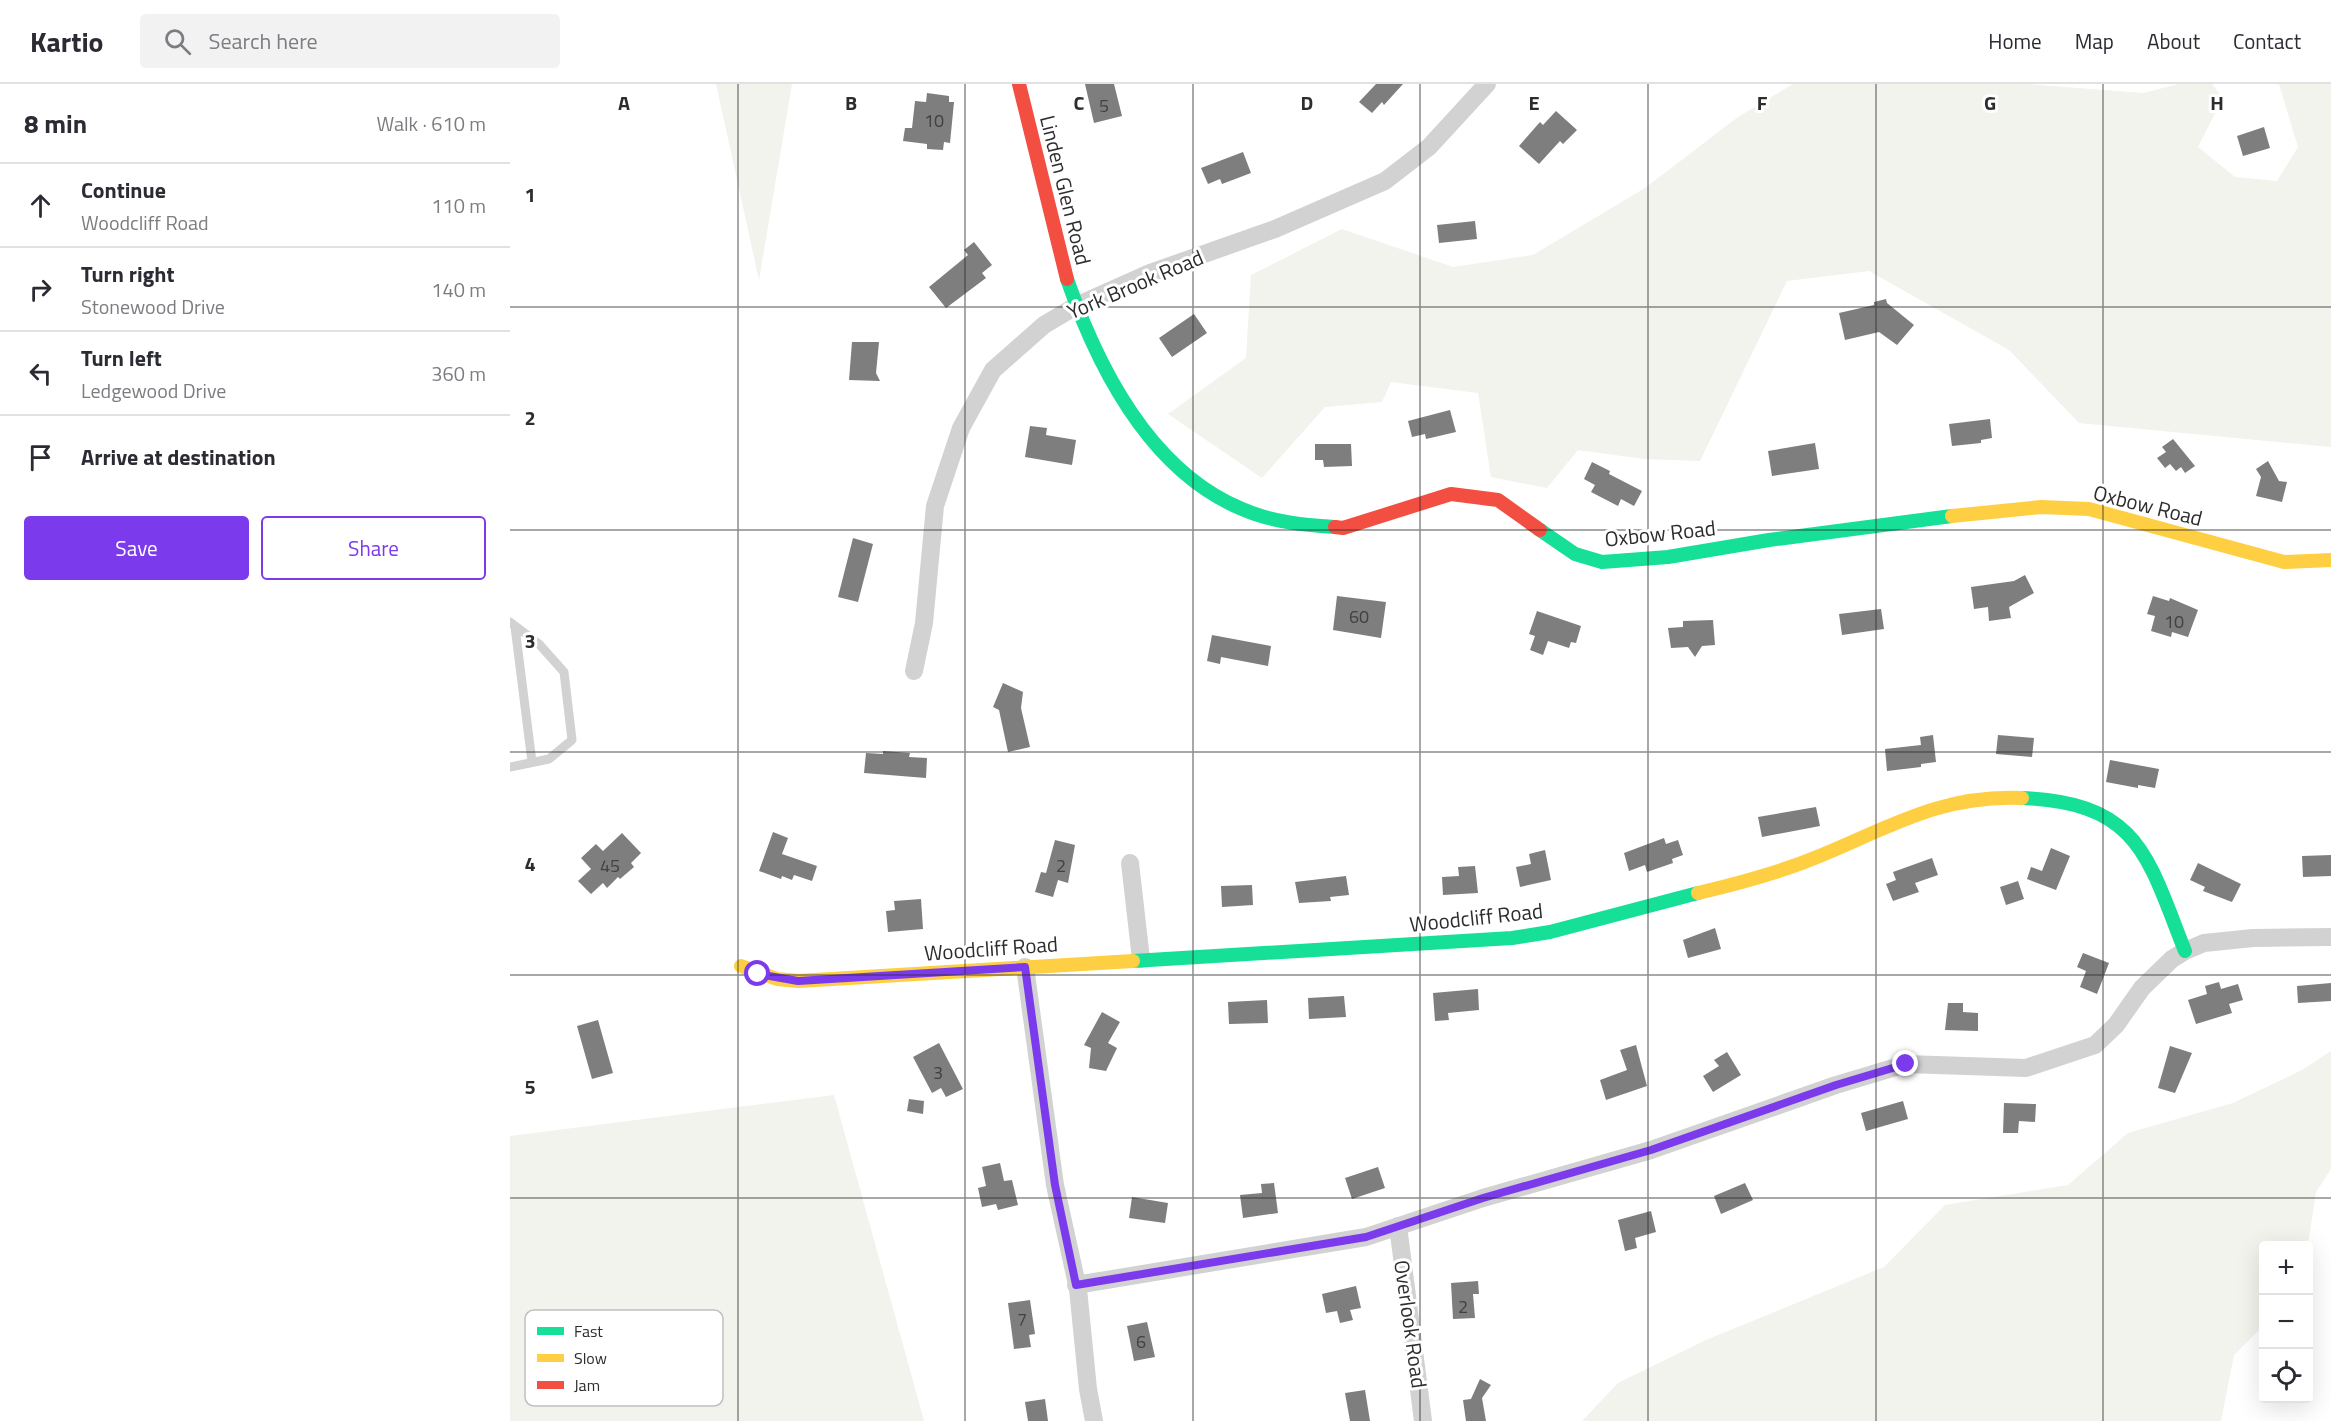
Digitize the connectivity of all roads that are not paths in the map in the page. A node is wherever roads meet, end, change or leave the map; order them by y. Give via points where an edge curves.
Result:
1 (1019, 84) edge
2 (1487, 84) edge
3 (1076, 306) junction
4 (2331, 560) edge
5 (512, 624) edge
6 (914, 671) dead end
7 (532, 762) junction
8 (510, 767) edge
9 (1130, 863) dead end
10 (2331, 937) edge
11 (2185, 951) junction
12 (1141, 959) junction
13 (741, 966) dead end
14 (1025, 967) junction
15 (1398, 1226) junction
16 (1076, 1285) junction
17 (1094, 1421) edge
18 (1424, 1421) edge

1 - 3 street, Linden Glen Road via 1060,260
2 - 3 street, York Brook Road via 1429,147 1385,181 1275,229 1150,273
3 - 4 street, Oxbow Road via 1107,375 1150,438 1196,483 1241,508 1289,524 1343,528 1451,494 1498,500 1575,554 1602,562 1668,557 1769,540 2041,507 2089,509 2125,517 2284,562
3 - 6 street, York Brook Road via 1044,325 993,370 961,428 934,506 924,623
5 - 7 lane
5 - 7 lane via 539,644 564,672 572,740 549,759
7 - 8 lane
9 - 12 street
10 - 11 street via 2244,939 2204,943
11 - 12 street, Woodcliff Road via 2147,860 2111,818 2077,804 2023,797 1976,797 1902,818 1796,865 1550,932 1471,942
11 - 15 street via 2142,988 2116,1025 2095,1045 2059,1059 2026,1068 1906,1064 1651,1150
12 - 14 street, Woodcliff Road
13 - 14 street, Woodcliff Road via 777,979 798,981
14 - 16 street via 1055,1185
15 - 16 street via 1366,1237
15 - 18 street, Overlook Road
16 - 17 street

